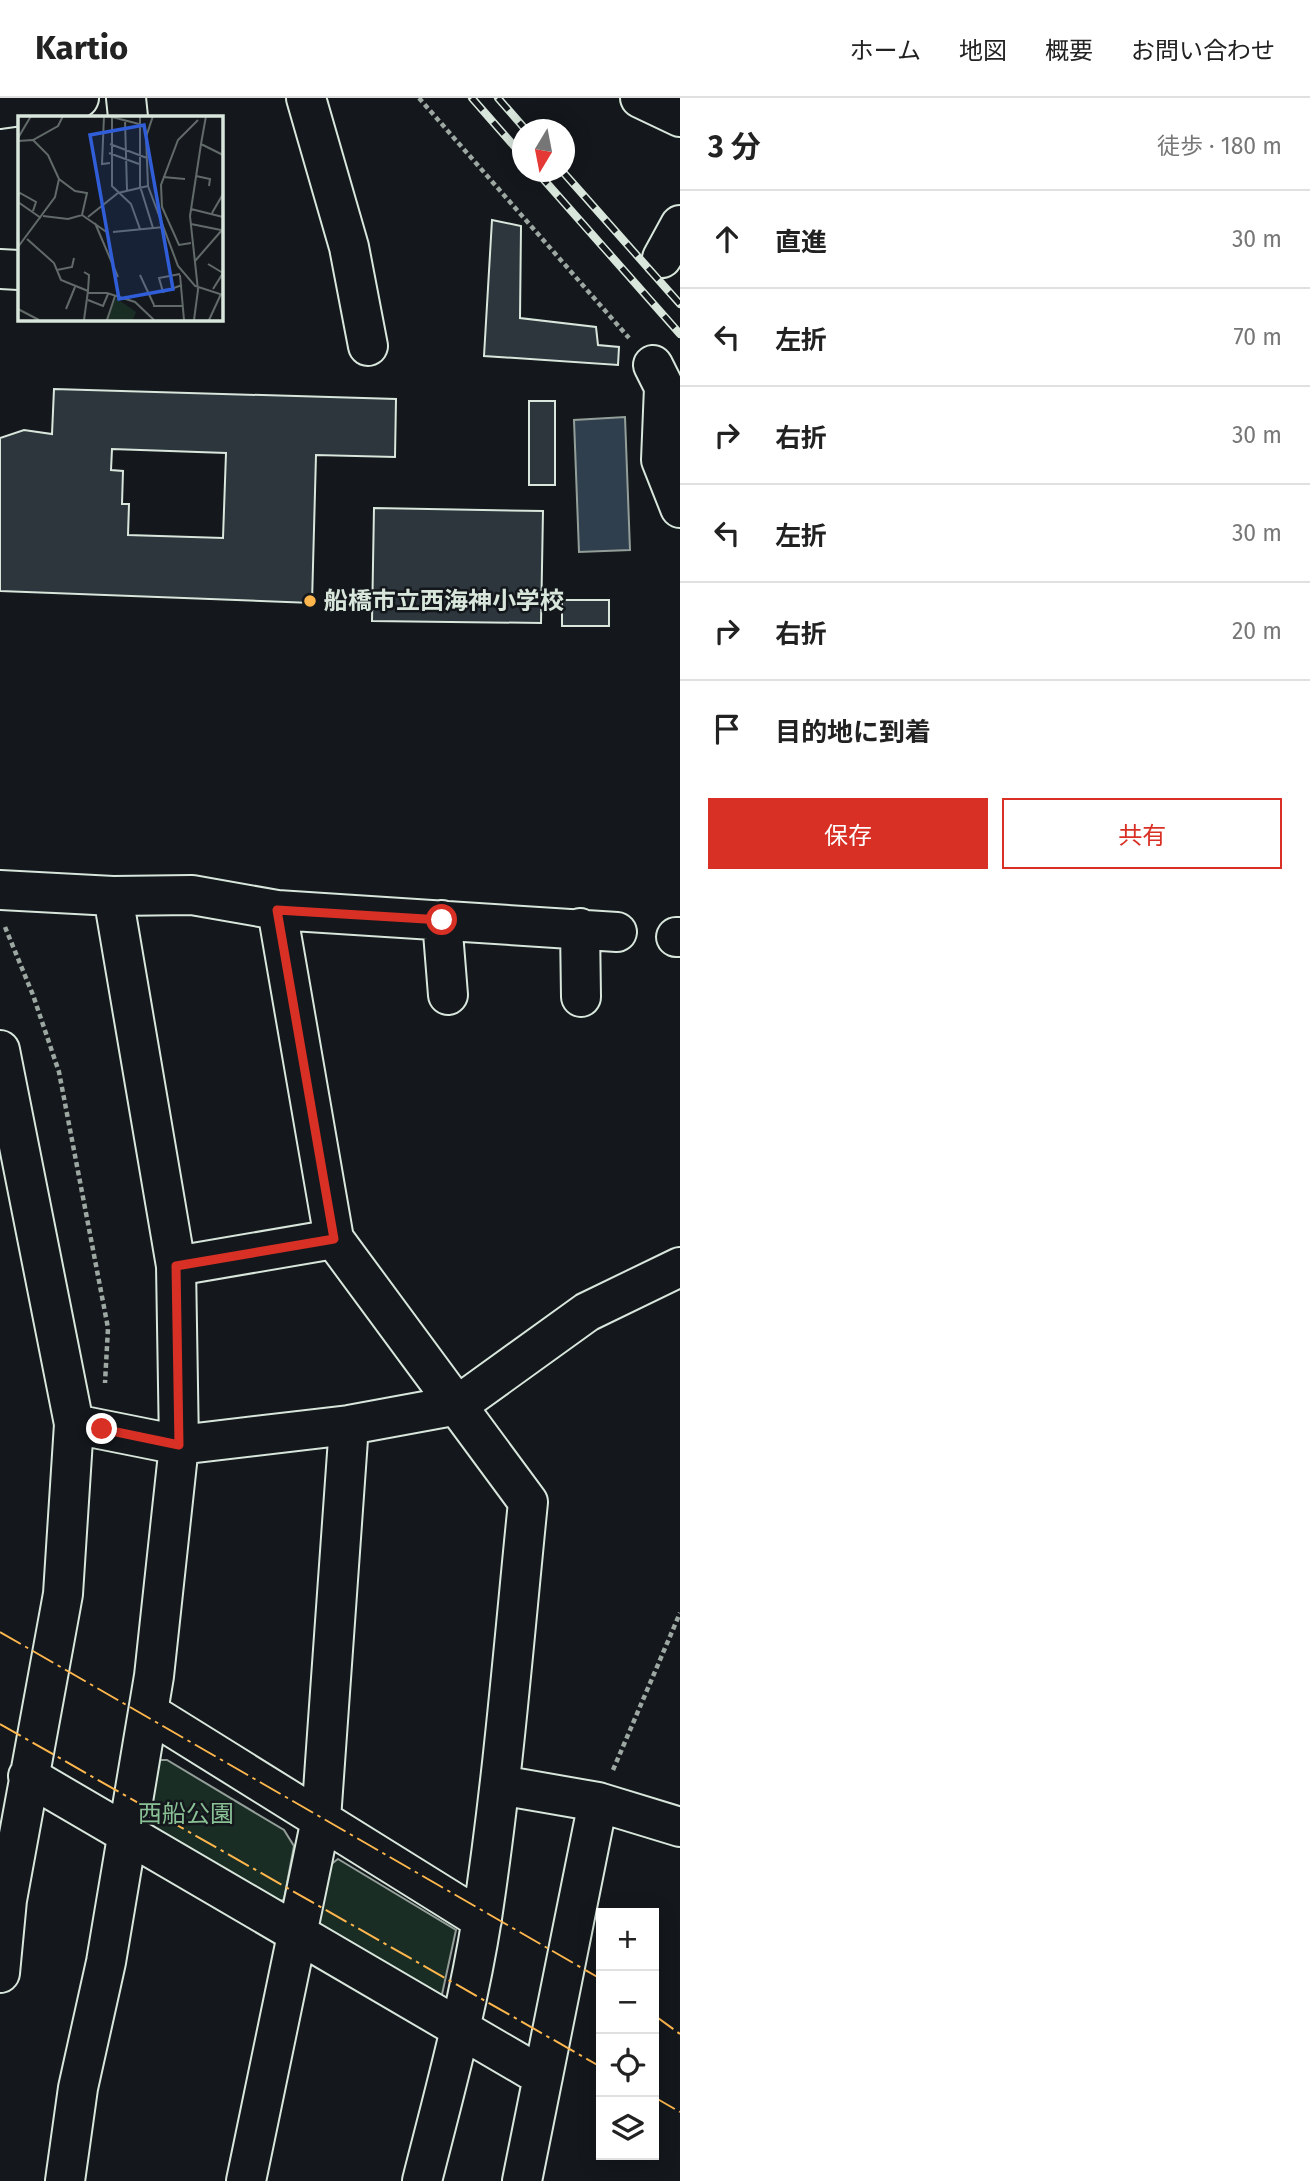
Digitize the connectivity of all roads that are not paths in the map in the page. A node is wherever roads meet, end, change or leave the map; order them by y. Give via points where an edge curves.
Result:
1 (79, 98) edge
2 (126, 98) edge
3 (306, 98) edge
4 (640, 98) edge
5 (0, 109) edge
6 (128, 116) edge
7 (680, 117) edge
8 (680, 225) edge
9 (662, 258) dead end
10 (0, 269) edge
11 (18, 271) edge
12 (368, 346) dead end
13 (653, 365) road end
14 (680, 508) edge
15 (0, 890) edge
16 (113, 896) junction
17 (277, 910) junction
18 (442, 920) junction
19 (448, 995) dead end
20 (581, 997) dead end
21 (0, 1050) edge
22 (334, 1239) junction
23 (176, 1266) junction
24 (680, 1267) edge
25 (458, 1405) junction
26 (349, 1425) junction
27 (88, 1427) junction
28 (179, 1445) junction
29 (148, 1712) junction
30 (28, 1776) junction
31 (500, 1785) junction
32 (598, 1802) junction
33 (321, 1819) junction
34 (680, 1827) edge
35 (127, 1834) junction
36 (482, 1920) junction
37 (298, 1932) junction
38 (0, 1973) edge
39 (461, 2026) junction
40 (543, 2077) junction
41 (65, 2181) edge
42 (246, 2181) edge
43 (422, 2181) edge
44 (522, 2181) edge

1 - 5 street
2 - 6 street
3 - 12 street via 349,247
4 - 7 street
8 - 9 street
10 - 11 street
13 - 14 street via 664,387 661,460
15 - 16 street
16 - 17 street via 192,895
16 - 23 street
17 - 18 street
17 - 22 street
18 - 19 street
18 - 20 street via 599,930
21 - 27 street
22 - 23 street
22 - 25 street
23 - 28 street
24 - 25 street via 587,1312
25 - 26 street
25 - 31 street via 528,1502
26 - 28 street
26 - 33 street
27 - 28 street
27 - 30 street via 63,1594
28 - 29 street
29 - 33 street
29 - 35 street
30 - 35 street
30 - 38 street
31 - 32 street
31 - 36 street
32 - 34 street
32 - 40 street
33 - 36 street
33 - 37 street
35 - 37 street
35 - 41 street via 106,1962 78,2088
36 - 39 street
37 - 39 street
37 - 42 street
39 - 40 street
39 - 43 street
40 - 44 street

